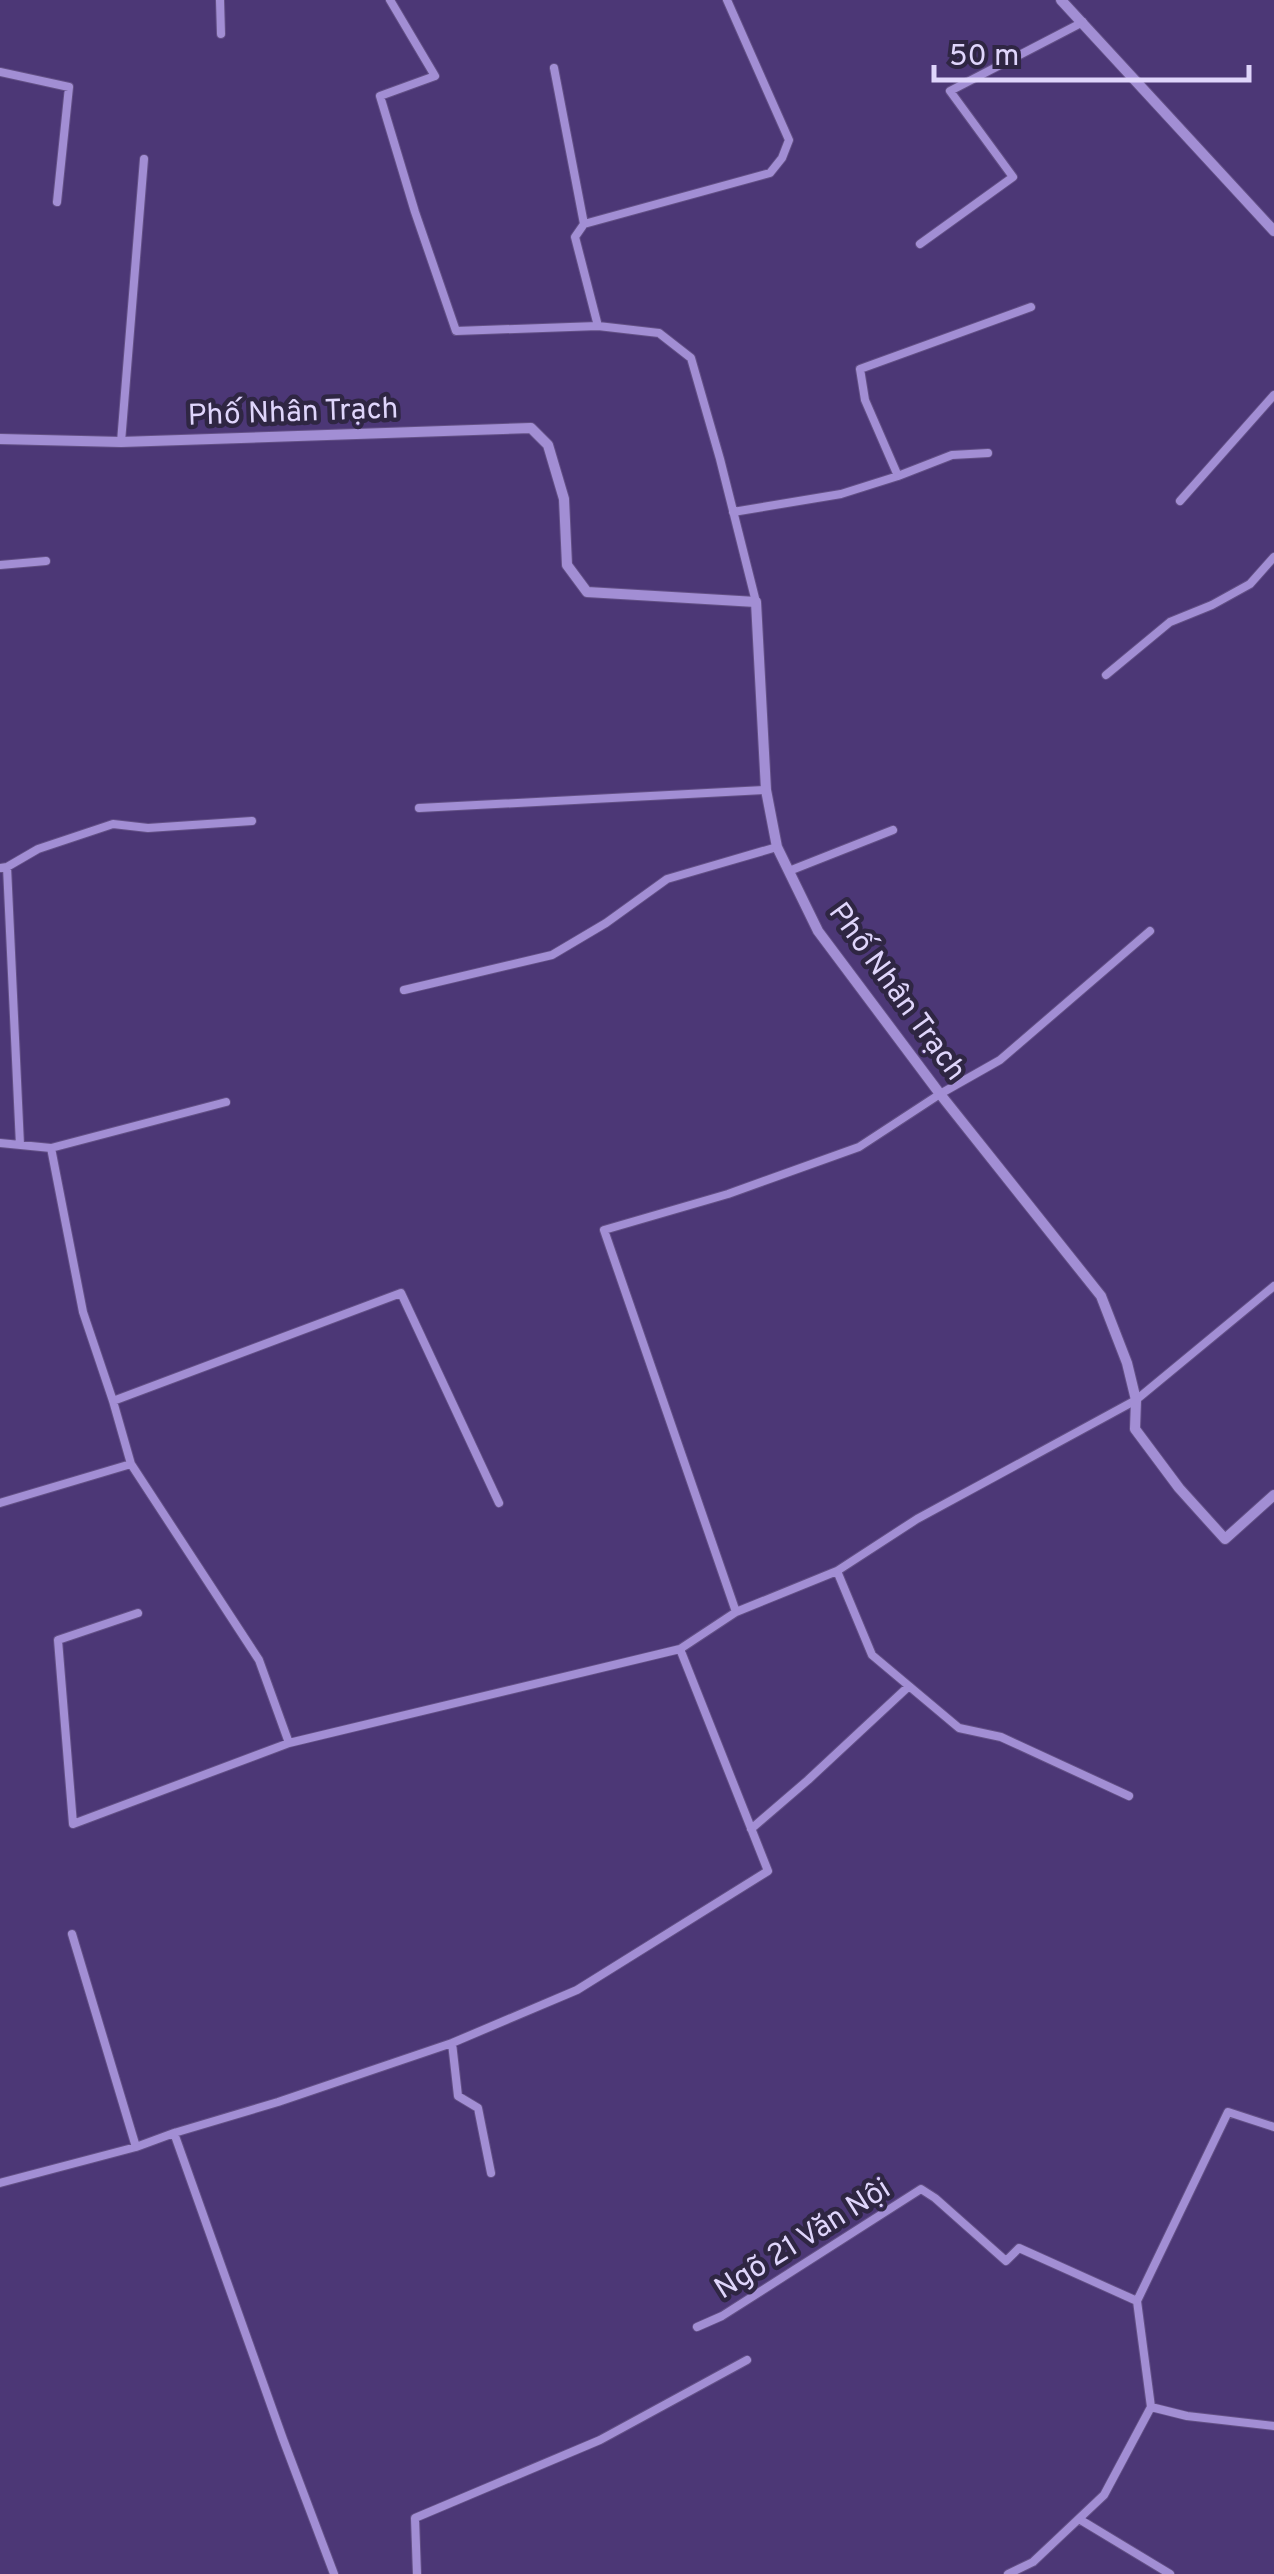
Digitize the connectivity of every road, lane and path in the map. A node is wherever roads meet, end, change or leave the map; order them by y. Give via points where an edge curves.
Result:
1 (220, 0) edge
2 (390, 0) edge
3 (727, 0) edge
4 (1061, 0) edge
5 (1083, 22) junction
6 (222, 34) dead end
7 (554, 68) dead end
8 (0, 72) edge
9 (144, 158) dead end
10 (58, 202) dead end
11 (584, 224) junction
12 (1274, 230) edge
13 (920, 244) dead end
14 (1031, 308) dead end
15 (598, 326) junction
16 (1274, 395) edge
17 (0, 438) edge
18 (121, 442) junction
19 (988, 454) dead end
20 (898, 476) junction
21 (1180, 501) dead end
22 (733, 512) junction
23 (1274, 556) edge
24 (46, 561) dead end
25 (0, 564) edge
26 (756, 602) junction
27 (1106, 675) dead end
28 (766, 790) junction
29 (419, 808) dead end
30 (252, 822) dead end
31 (893, 830) dead end
32 (777, 847) junction
33 (3, 867) edge
34 (790, 871) junction
35 (1150, 931) dead end
36 (404, 990) dead end
37 (940, 1094) junction
38 (226, 1102) dead end
39 (0, 1143) edge
40 (20, 1145) junction
41 (51, 1148) junction
42 (1274, 1286) edge
43 (114, 1400) junction
44 (1136, 1400) junction
45 (131, 1464) junction
46 (1274, 1494) edge
47 (0, 1502) edge
48 (499, 1502) dead end
49 (838, 1571) junction
50 (736, 1612) junction
51 (138, 1613) dead end
52 (680, 1649) junction
53 (909, 1686) junction
54 (289, 1743) junction
55 (1129, 1796) dead end
56 (751, 1829) junction
57 (72, 1934) dead end
58 (452, 2044) junction
59 (1274, 2127) edge
60 (174, 2133) junction
61 (136, 2147) junction
62 (491, 2173) dead end
63 (0, 2183) edge
64 (1137, 2300) junction
65 (697, 2327) dead end
66 (747, 2360) dead end
67 (1151, 2406) junction
68 (1274, 2426) edge
69 (1079, 2518) junction
70 (334, 2574) edge
71 (418, 2574) edge
72 (1008, 2574) edge
73 (1170, 2574) edge

1 - 6 lane
2 - 15 lane via 436,76 380,96 456,331
3 - 11 lane via 788,140 782,158 770,173
4 - 5 street
5 - 12 street
5 - 13 lane via 950,90 1013,177
7 - 11 lane
8 - 10 lane via 69,86
9 - 18 lane
11 - 15 lane via 575,237
14 - 20 lane via 860,369 865,400
15 - 22 lane via 659,333 691,358
16 - 21 lane
17 - 18 street, Phố Nhân Trạch
18 - 26 street, Phố Nhân Trạch via 531,428 548,446 564,499 567,564 587,592
19 - 20 lane via 952,455
20 - 22 lane via 841,494
22 - 26 lane
23 - 27 lane via 1250,584 1170,622
24 - 25 lane
26 - 28 street, Phố Nhân Trạch
28 - 29 lane
28 - 32 street, Phố Nhân Trạch
30 - 33 lane via 114,824
31 - 34 lane
32 - 34 street, Phố Nhân Trạch
32 - 36 lane via 667,879 552,954
33 - 40 lane
34 - 37 street, Phố Nhân Trạch via 818,932
35 - 37 lane via 1000,1060
37 - 44 street, Phố Nhân Trạch via 1101,1296
37 - 50 lane via 843,1153 604,1230
38 - 41 lane
39 - 40 lane
40 - 41 lane
41 - 43 lane via 84,1312
42 - 44 lane
43 - 45 lane
43 - 48 lane via 401,1294
44 - 46 street, Phố Nhân Trạch via 1134,1430 1224,1539
44 - 49 lane via 917,1519
45 - 47 lane
45 - 54 lane via 259,1660
49 - 50 lane
49 - 53 lane via 872,1655
50 - 52 lane
51 - 54 lane via 58,1640 73,1824
52 - 54 lane
52 - 56 lane
53 - 55 lane via 959,1728 1001,1736
53 - 56 lane
56 - 58 lane via 768,1871 577,1990
57 - 61 lane
58 - 60 lane
58 - 62 lane via 458,2096 478,2108
59 - 64 lane via 1228,2112
60 - 61 lane
60 - 70 lane
61 - 63 lane
64 - 65 lane, Ngõ 21 Văn Nội via 1019,2248 1006,2261 920,2189
64 - 67 lane
66 - 71 lane via 600,2440 415,2518
67 - 68 lane
67 - 69 lane via 1104,2494
69 - 72 lane via 1033,2562
69 - 73 lane

